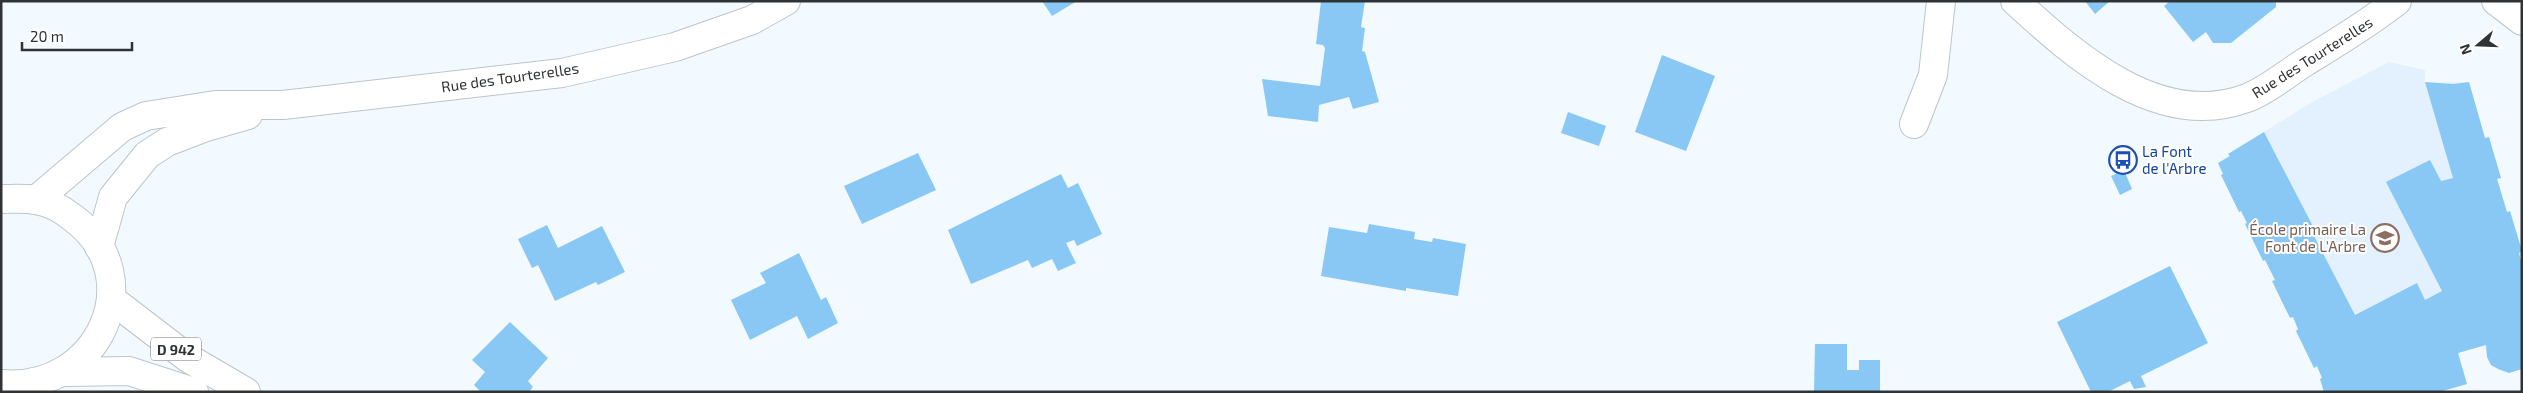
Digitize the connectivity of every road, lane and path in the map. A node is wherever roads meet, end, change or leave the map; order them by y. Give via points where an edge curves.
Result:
1 (786, 1) edge
2 (1941, 1) edge
3 (2014, 1) edge
4 (2397, 1) edge
5 (2496, 1) edge
6 (2522, 21) edge
7 (283, 105) junction
8 (1914, 124) dead end
9 (1, 199) edge
10 (36, 200) junction
11 (99, 247) junction
12 (111, 299) junction
13 (67, 372) junction
14 (1, 384) edge
15 (194, 392) edge
16 (246, 392) edge

1 - 7 main road, Rue des Tourterelles via 752,20 675,47 562,73
2 - 8 main road via 1933,75
3 - 4 main road, Rue des Tourterelles via 2082,58 2133,90 2167,101 2206,106 2248,98 2372,21
5 - 6 main road
7 - 10 main road via 215,105 146,116 122,127
7 - 11 main road via 206,127 167,142 147,155 113,196
9 - 10 main road
10 - 11 main road via 61,209 83,225
11 - 12 main road via 109,272
12 - 13 main road via 104,328 90,353
12 - 16 main road, D 942 via 188,358
13 - 14 main road via 43,383
13 - 15 main road, D 942 via 129,371

